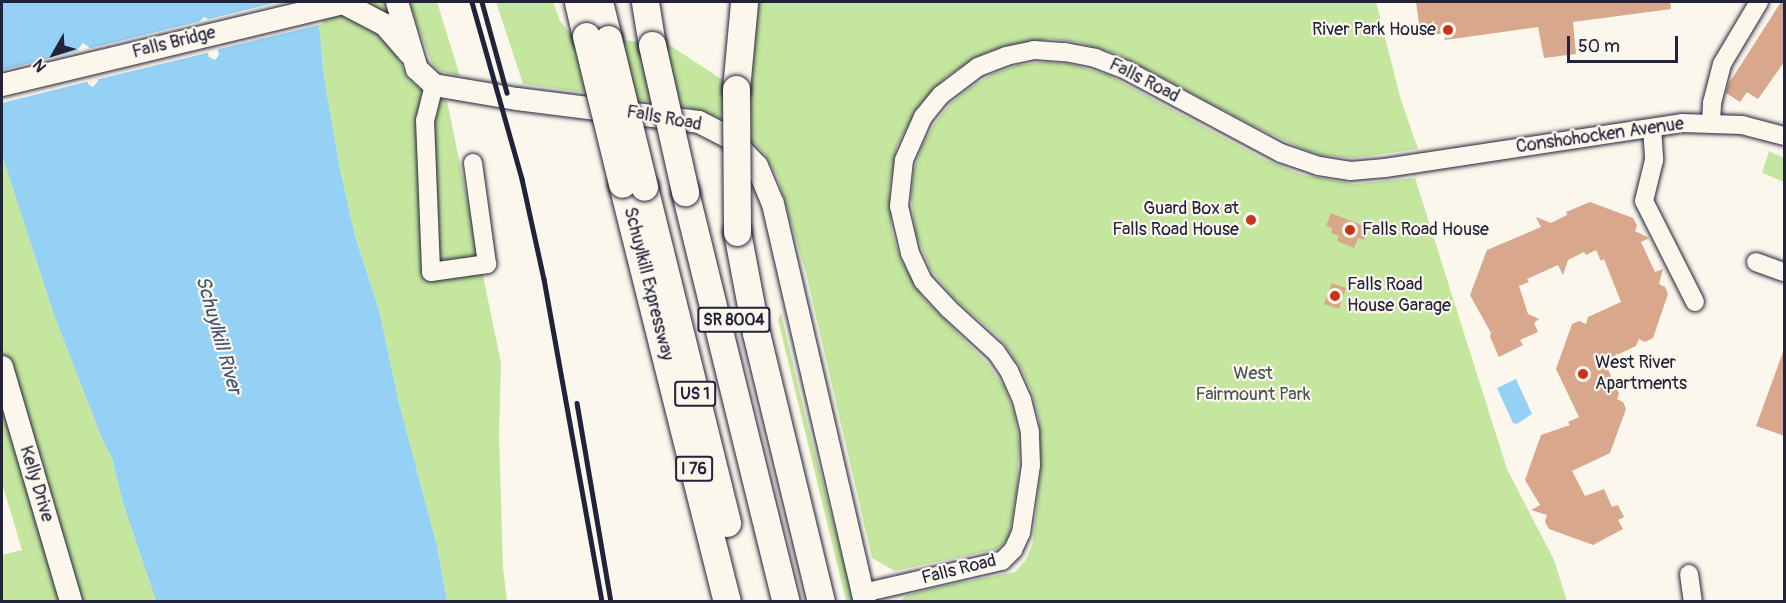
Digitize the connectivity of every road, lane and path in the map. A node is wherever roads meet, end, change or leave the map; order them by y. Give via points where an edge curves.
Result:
1 (397, 2) edge
2 (578, 2) edge
3 (599, 2) edge
4 (605, 2) edge
5 (645, 2) edge
6 (744, 2) edge
7 (1759, 2) edge
8 (342, 3) edge
9 (597, 38) junction
10 (413, 59) junction
11 (2, 85) edge
12 (434, 85) junction
13 (1712, 123) junction
14 (1652, 128) junction
15 (1785, 136) edge
16 (473, 163) dead end
17 (1414, 164) joint
18 (737, 232) junction
19 (1756, 262) dead end
20 (1785, 272) edge
21 (1695, 302) dead end
22 (2, 367) edge
23 (733, 387) junction
24 (1689, 574) dead end
25 (864, 597) edge
26 (731, 601) edge
27 (71, 602) edge
28 (786, 602) edge
29 (821, 602) edge
30 (1693, 602) edge

1 - 10 main road
2 - 9 highway
3 - 9 highway, US 1
4 - 9 highway
5 - 23 highway, bridge via 685,192
6 - 18 highway, bridge via 736,89
7 - 13 street via 1722,64 1712,103
8 - 10 main road via 385,25
8 - 11 main road, Falls Bridge
9 - 26 highway, US 1, bridge
10 - 12 main road via 421,75
12 - 16 street via 424,120 431,272 488,264
12 - 25 main road, Falls Road via 558,105 686,119 715,129 745,151 764,177 773,204
13 - 14 street, Conshohocken Avenue
13 - 15 street, Conshohocken Avenue via 1748,126
14 - 17 street, Conshohocken Avenue
14 - 21 street via 1654,160 1644,201
17 - 25 street, Falls Road via 1351,171 1300,160 1095,57 1034,50 978,67 954,84 923,117 909,146 901,176 901,222 924,281 996,352 1019,392 1031,450 1021,533 1002,561
18 - 23 highway, SR 8004
18 - 29 highway via 756,333
19 - 20 street
22 - 27 main road, Kelly Drive
23 - 28 highway
24 - 30 street

